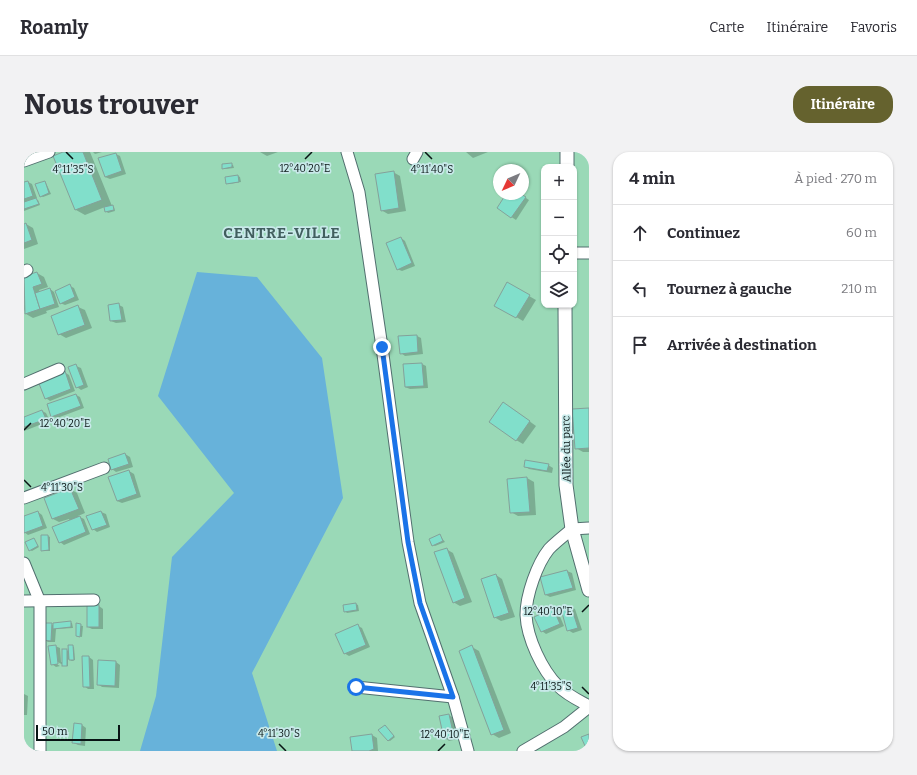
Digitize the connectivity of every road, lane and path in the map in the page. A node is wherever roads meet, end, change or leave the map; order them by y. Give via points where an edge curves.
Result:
1 (49, 152) edge
2 (347, 152) edge
3 (567, 152) edge
4 (24, 161) edge
5 (567, 164) edge
6 (577, 253) edge
7 (589, 253) edge
8 (565, 308) edge
9 (59, 369) dead end
10 (24, 384) edge
11 (104, 468) dead end
12 (24, 498) edge
13 (572, 528) junction
14 (589, 528) edge
15 (24, 563) edge
16 (589, 590) edge
17 (94, 600) dead end
18 (24, 601) edge
19 (40, 602) junction
20 (356, 687) dead end
21 (453, 697) junction
22 (589, 707) edge
23 (40, 751) edge
24 (468, 751) edge
25 (523, 751) edge

1 - 4 street
2 - 21 street via 359,192 408,542 420,603
3 - 5 street
6 - 7 street
8 - 13 street, Allée du parc via 566,485
9 - 10 street
11 - 12 street
13 - 14 street
13 - 16 street, Allée du parc
13 - 22 street via 549,549 538,567 528,595 526,615 534,646 546,670 558,686
15 - 19 street
17 - 19 street
18 - 19 street
19 - 23 street
20 - 21 street
21 - 24 street
22 - 25 street via 564,727

